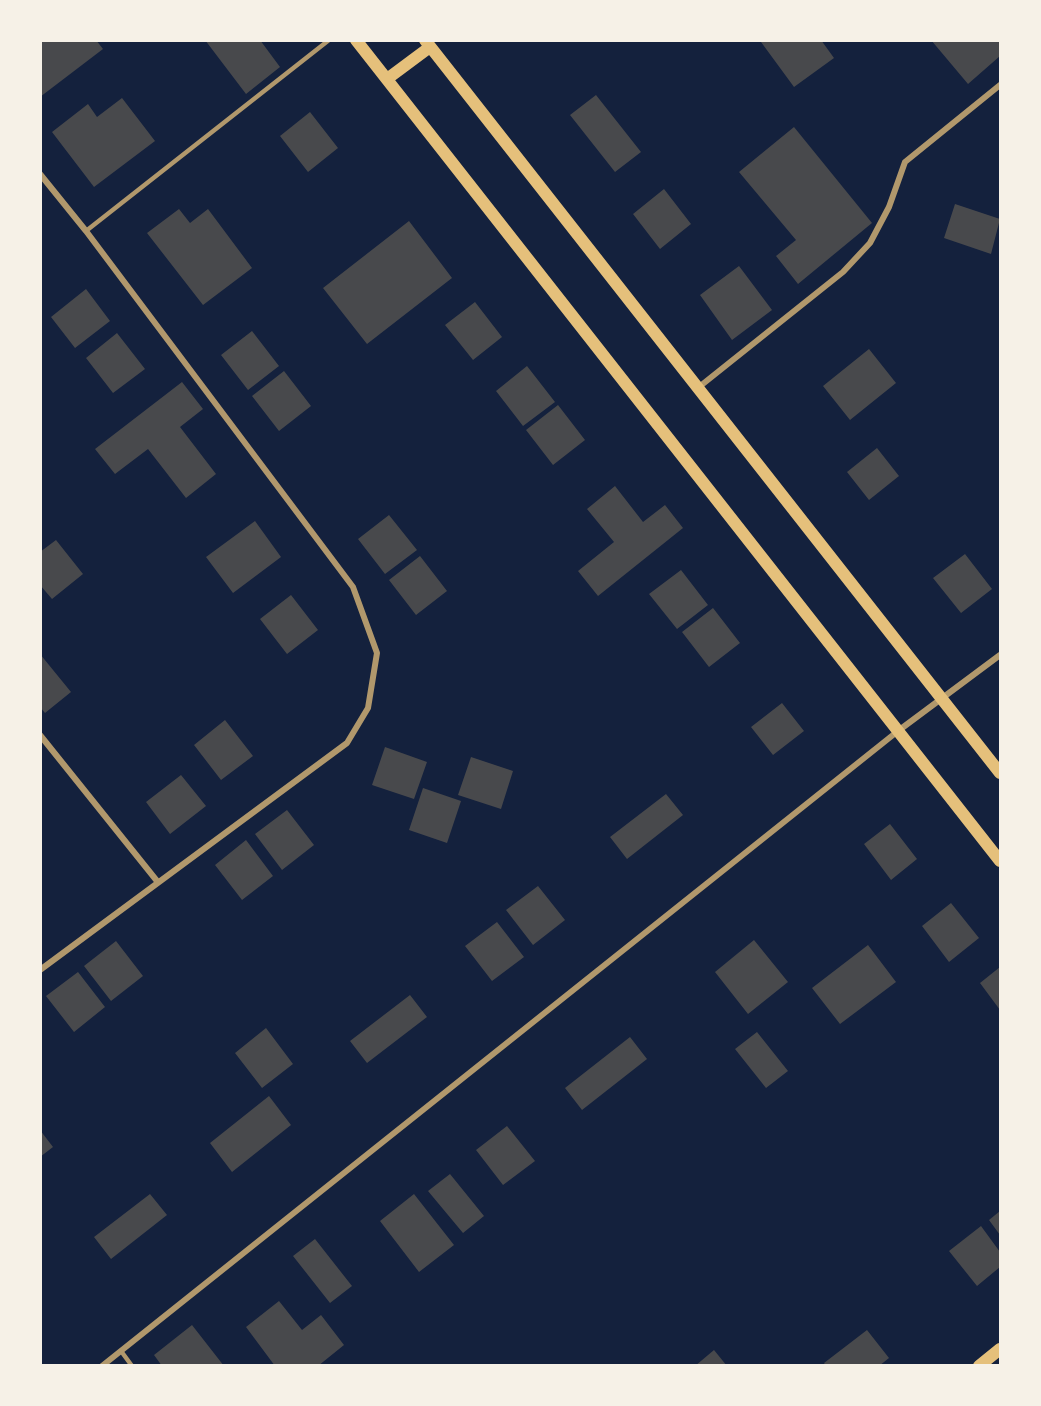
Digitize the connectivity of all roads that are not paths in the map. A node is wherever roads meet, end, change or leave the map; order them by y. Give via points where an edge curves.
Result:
1 (329, 40) edge
2 (356, 40) edge
3 (427, 44) edge
4 (387, 79) junction
5 (1000, 86) edge
6 (40, 174) edge
7 (86, 231) junction
8 (699, 387) junction
9 (1000, 655) edge
10 (942, 698) junction
11 (898, 731) junction
12 (40, 735) edge
13 (1000, 773) edge
14 (1000, 861) edge
15 (157, 881) junction
16 (40, 969) edge
17 (1000, 1349) edge
18 (121, 1351) junction
19 (102, 1365) edge
20 (132, 1365) edge
21 (979, 1365) edge

1 - 7 lane
2 - 4 main road
3 - 4 main road
3 - 8 main road
4 - 11 main road
5 - 8 street via 905,162 889,207 870,243 843,272
6 - 7 street
7 - 15 street via 353,587 377,653 368,708 347,743
8 - 10 main road
9 - 10 street
10 - 11 street
10 - 13 main road
11 - 14 main road
11 - 18 street
12 - 15 street
15 - 16 street
17 - 21 main road
18 - 19 street
18 - 20 lane

